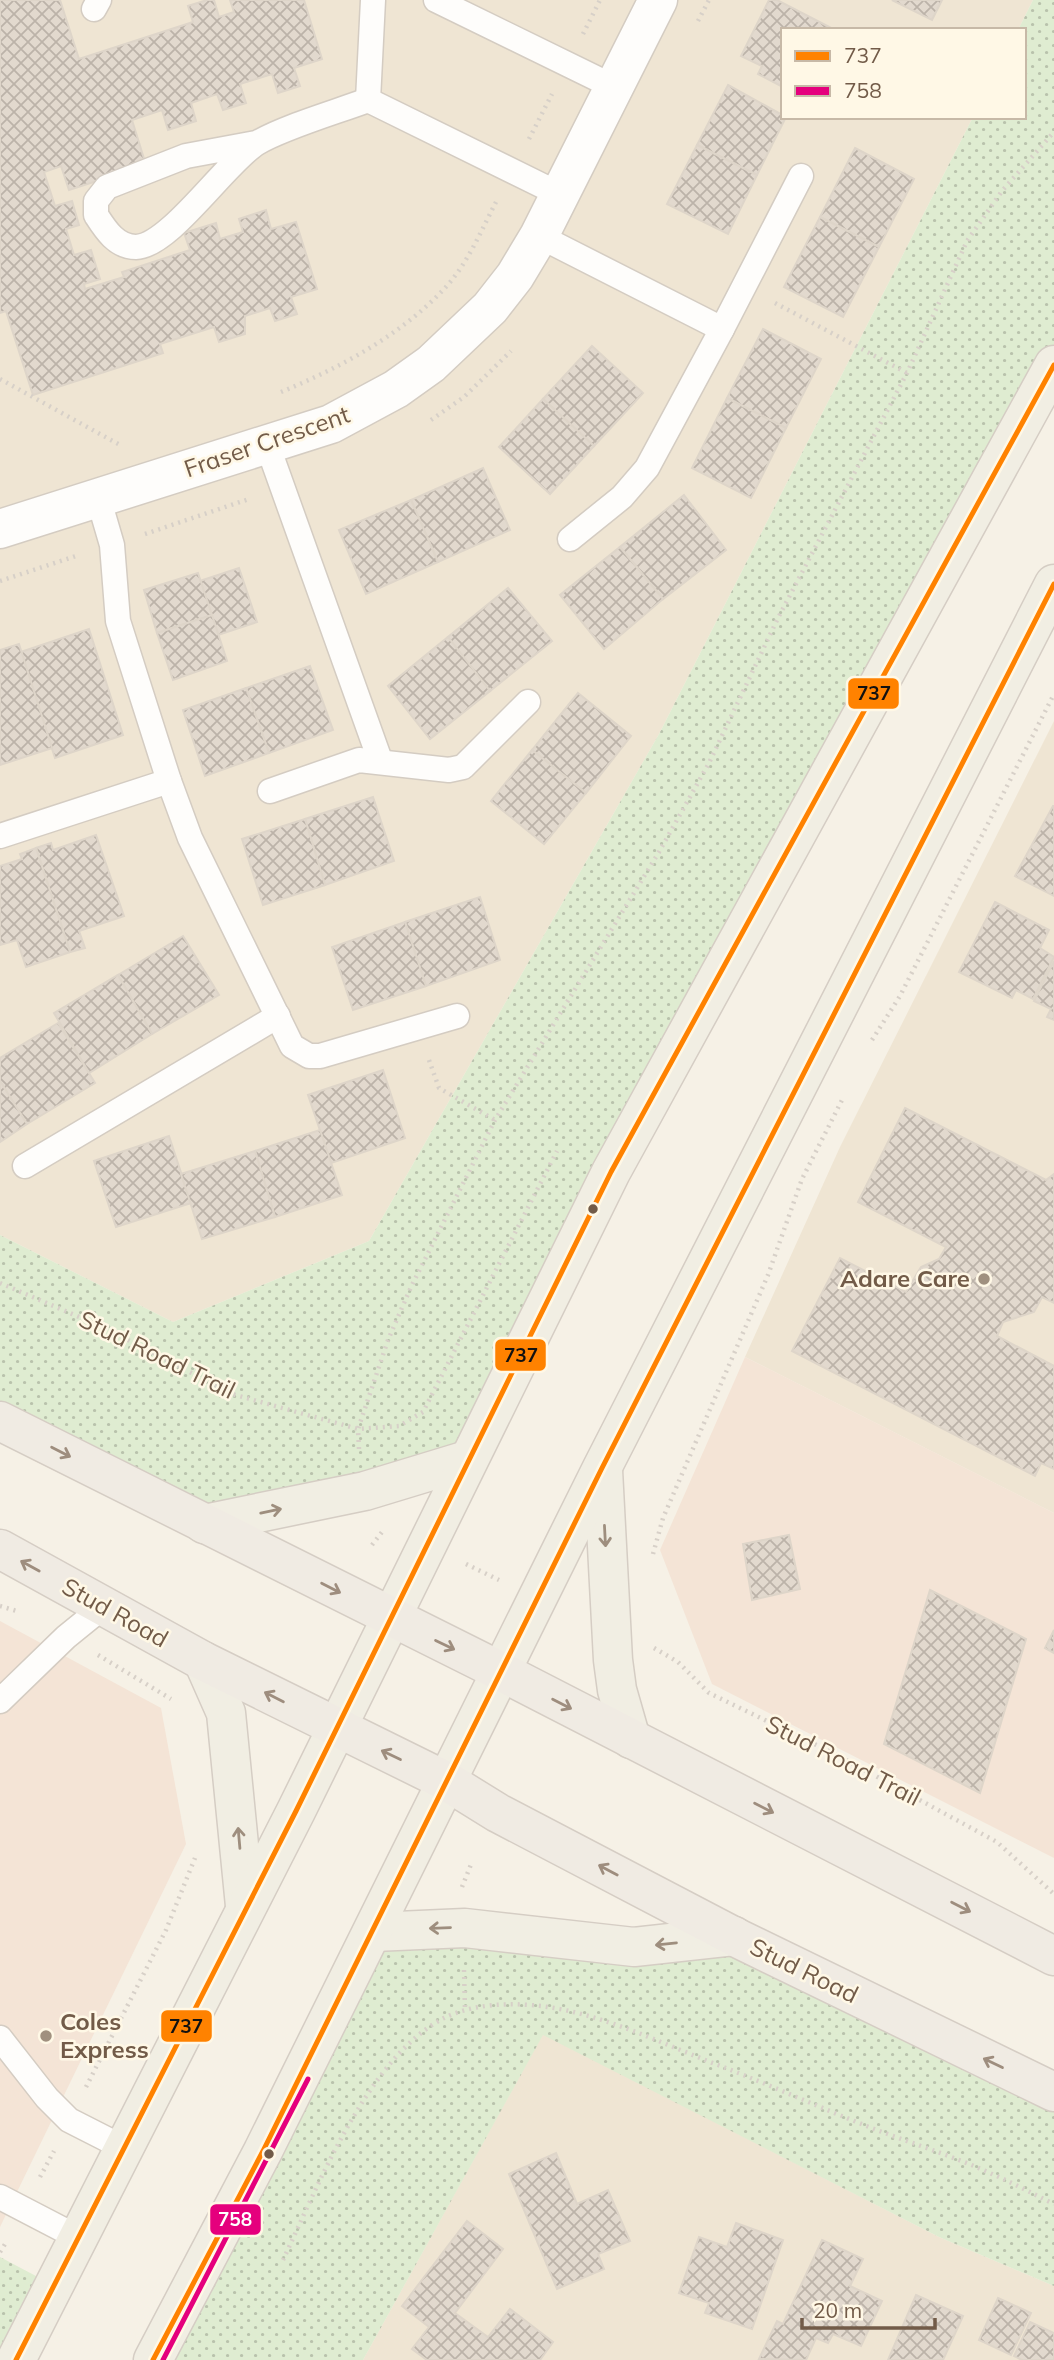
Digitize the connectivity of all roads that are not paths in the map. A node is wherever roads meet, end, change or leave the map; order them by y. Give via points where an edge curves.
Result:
1 (373, 0) edge
2 (436, 0) edge
3 (658, 0) edge
4 (614, 87) junction
5 (368, 100) junction
6 (256, 144) junction
7 (801, 176) dead end
8 (559, 194) junction
9 (538, 236) junction
10 (722, 329) junction
11 (1054, 365) edge
12 (267, 444) junction
13 (98, 497) junction
14 (0, 529) edge
15 (570, 539) dead end
16 (1054, 584) edge
17 (528, 702) dead end
18 (380, 760) junction
19 (169, 781) junction
20 (270, 791) dead end
21 (0, 836) edge
22 (278, 1016) junction
23 (457, 1016) dead end
24 (25, 1166) dead end
25 (0, 1421) edge
26 (467, 1460) junction
27 (602, 1468) junction
28 (204, 1524) junction
29 (0, 1549) edge
30 (103, 1607) junction
31 (389, 1618) junction
32 (203, 1661) junction
33 (502, 1672) junction
34 (0, 1701) edge
35 (335, 1728) junction
36 (631, 1739) junction
37 (448, 1783) junction
38 (245, 1906) junction
39 (374, 1932) junction
40 (734, 1936) junction
41 (1054, 1956) edge
42 (0, 2038) edge
43 (1054, 2092) edge
44 (124, 2148) junction
45 (0, 2197) edge
46 (77, 2237) junction
47 (16, 2360) edge
48 (153, 2360) edge

1 - 5 lane
2 - 4 lane
3 - 4 street, Fraser Crescent
4 - 8 street, Fraser Crescent
5 - 6 lane
5 - 8 lane
6 - 6 lane via 146,244 130,246 116,240 96,215 96,201 107,187 186,156
7 - 10 lane
8 - 9 street, Fraser Crescent
9 - 10 lane
9 - 12 street, Fraser Crescent via 490,308 431,364 342,419
10 - 15 lane via 647,468 622,497
11 - 26 main road via 630,1137
12 - 13 street, Fraser Crescent
12 - 18 lane
13 - 14 street, Fraser Crescent
13 - 19 lane via 112,545 118,621
16 - 27 main road
17 - 18 lane via 463,767 449,770
18 - 20 lane via 347,764
19 - 21 lane
19 - 22 lane via 190,838
22 - 23 lane via 292,1046 309,1056
22 - 24 lane
25 -> 28 highway
28 -> 26 main road via 365,1491
26 - 31 main road
27 - 33 main road
27 -> 36 main road via 610,1630 617,1690
28 -> 31 highway
30 -> 29 highway, Stud Road
30 - 32 highway, Stud Road
30 - 34 lane
31 -> 33 highway
31 - 35 main road
35 -> 32 highway, Stud Road
38 -> 32 main road via 226,1713
33 -> 36 highway
33 - 37 main road
37 -> 35 highway, Stud Road
35 - 38 main road
36 -> 41 highway
37 - 39 main road
40 -> 37 highway, Stud Road
38 - 44 main road
40 -> 39 main road via 634,1947 465,1928
39 - 48 main road
43 -> 40 highway, Stud Road
42 - 44 lane via 69,2120
44 - 46 main road
45 - 46 lane
46 - 47 main road

